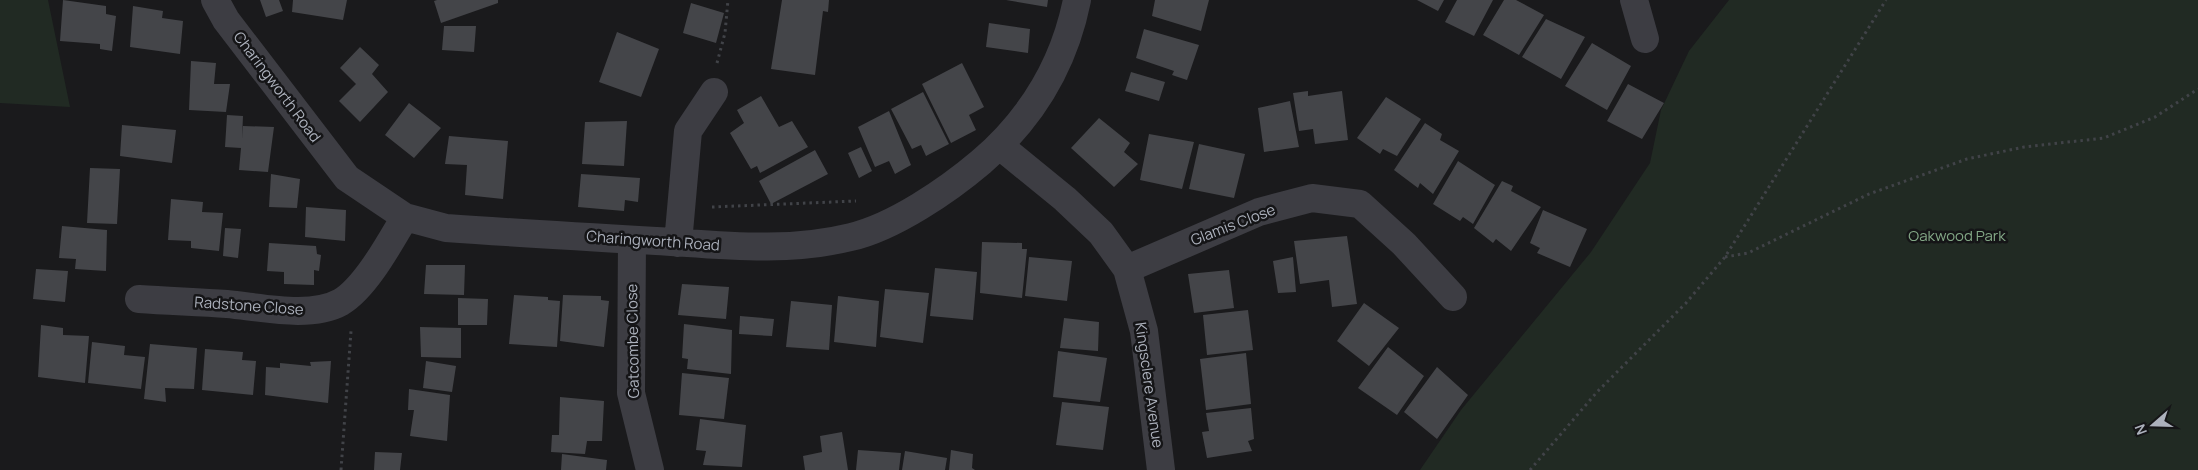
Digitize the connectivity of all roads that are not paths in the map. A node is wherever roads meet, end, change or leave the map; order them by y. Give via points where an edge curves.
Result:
1 (214, 0) edge
2 (1077, 0) edge
3 (1634, 0) edge
4 (1645, 39) dead end
5 (714, 92) road end
6 (1000, 146) junction
7 (405, 217) junction
8 (632, 240) junction
9 (678, 242) junction
10 (1127, 269) junction
11 (1453, 298) dead end
12 (139, 299) dead end
13 (650, 470) edge
14 (1161, 470) edge

1 - 7 street, Charingworth Road via 347,178
2 - 6 street, Charingworth Road via 1073,21 1044,89 1025,118
3 - 4 street
5 - 9 street via 688,131
6 - 9 street, Charingworth Road via 937,196 853,237 807,246 749,247
6 - 10 street, Kingsclere Avenue via 1065,199 1101,234
7 - 8 street, Charingworth Road via 446,228
7 - 12 street, Radstone Close via 372,270 341,302 314,310 282,310
8 - 9 street, Charingworth Road
8 - 13 street, Gatcombe Close via 631,393
10 - 11 street, Glamis Close via 1259,212 1312,198 1360,204 1404,244
10 - 14 street, Kingsclere Avenue via 1144,331

